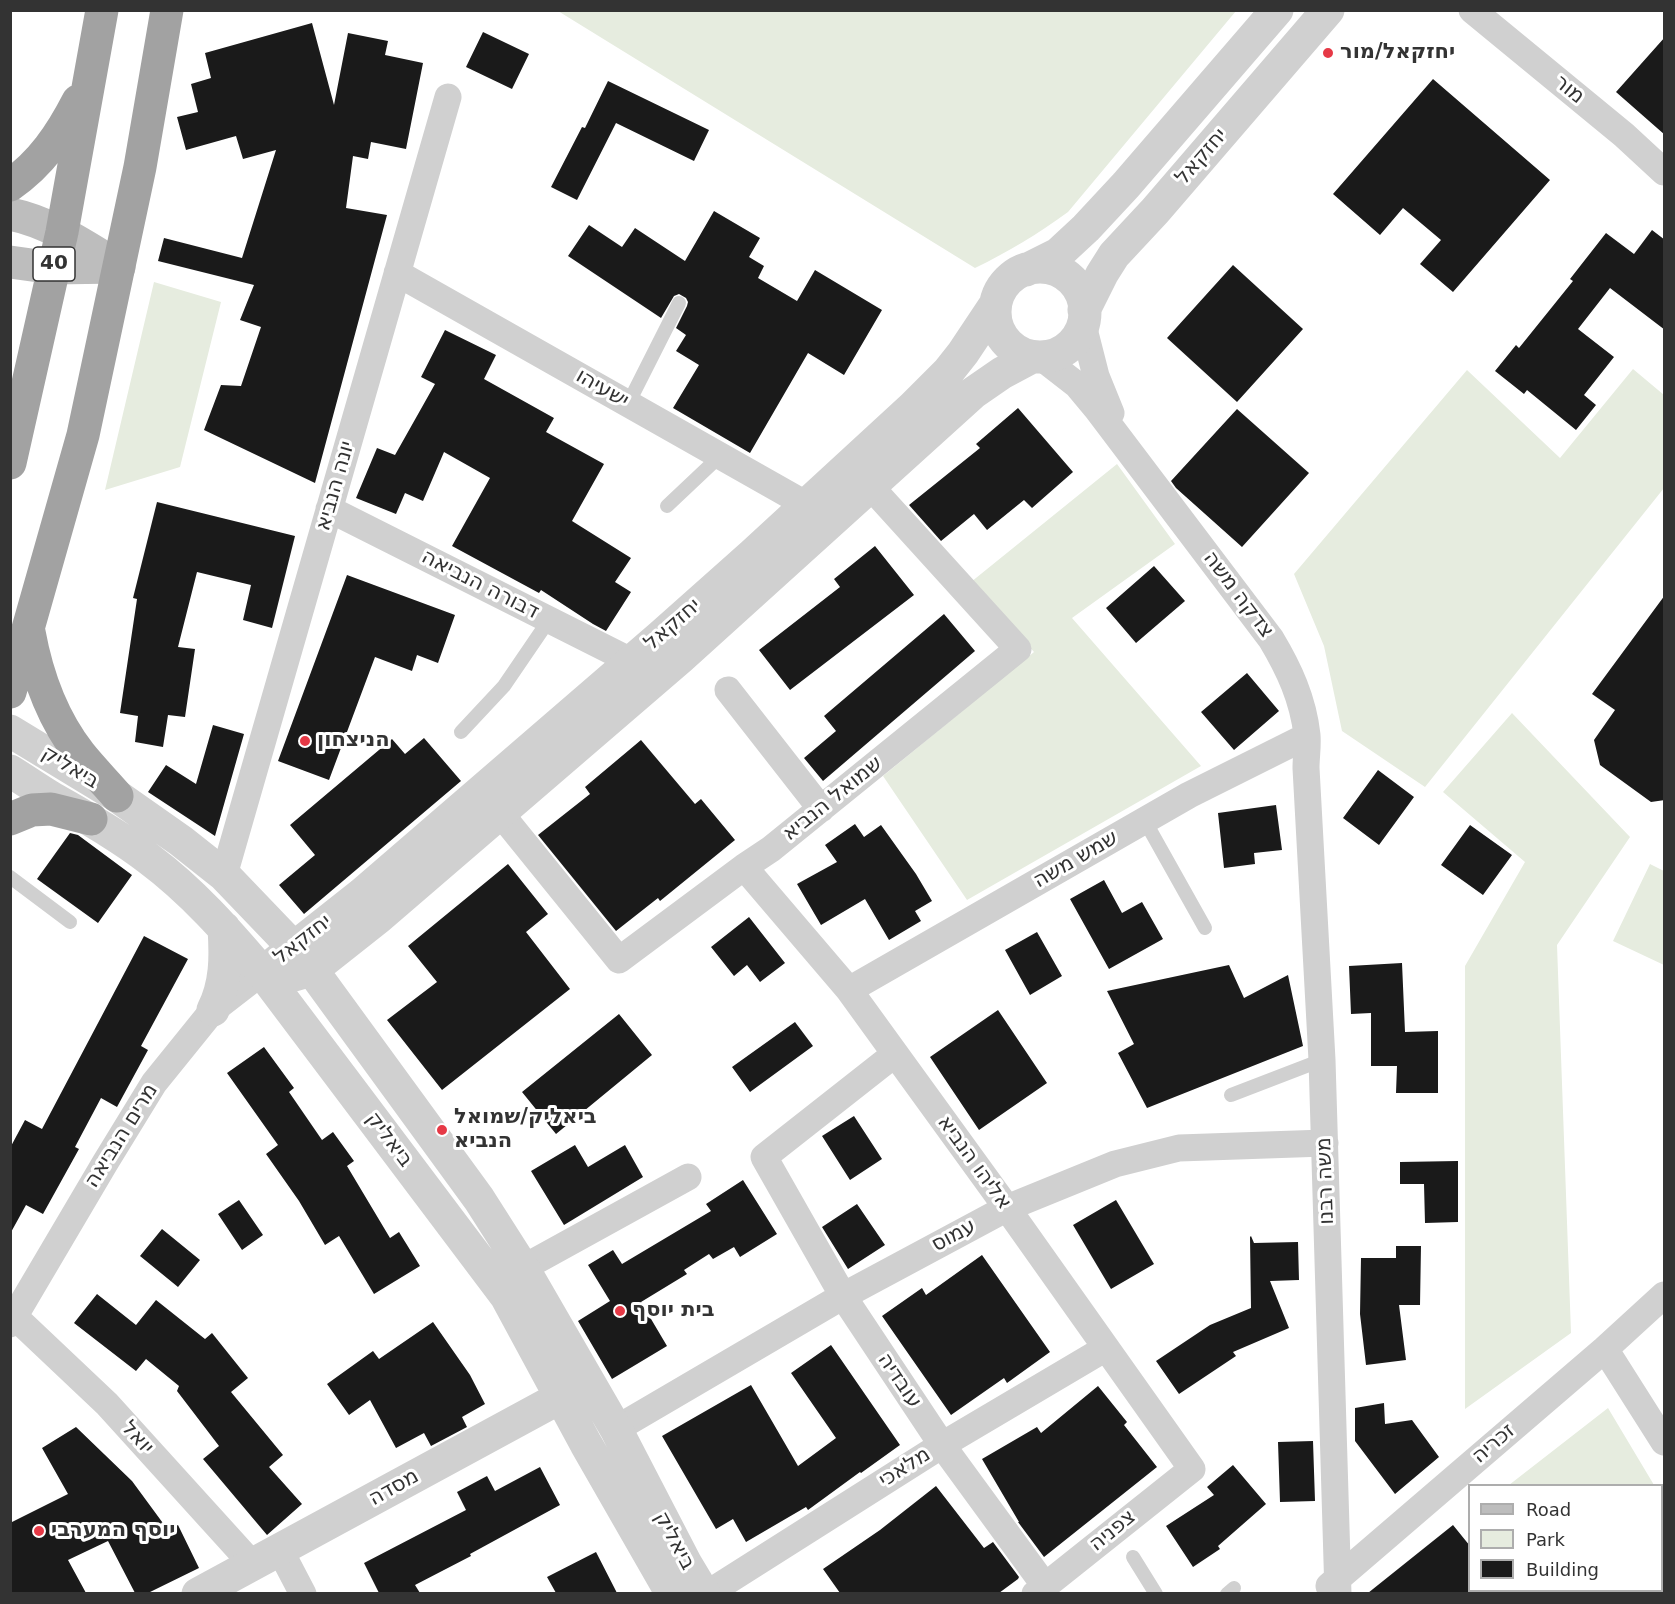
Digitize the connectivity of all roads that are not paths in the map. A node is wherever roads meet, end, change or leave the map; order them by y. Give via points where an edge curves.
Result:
1 (102, 10) edge
2 (167, 10) edge
3 (1277, 10) edge
4 (1328, 10) edge
5 (1472, 10) edge
6 (91, 76) junction
7 (448, 97) dead end
8 (1660, 159) edge
9 (10, 185) edge
10 (10, 214) edge
11 (62, 232) junction
12 (10, 262) edge
13 (119, 267) junction
14 (53, 268) junction
15 (1026, 270) junction
16 (397, 273) junction
17 (679, 303) dead end
18 (995, 305) junction
19 (1084, 317) junction
20 (1037, 357) junction
21 (628, 404) junction
22 (10, 413) edge
23 (1122, 442) junction
24 (720, 456) junction
25 (12, 457) edge
26 (870, 486) junction
27 (807, 505) junction
28 (667, 506) dead end
29 (329, 510) junction
30 (549, 620) junction
31 (28, 630) junction
32 (631, 661) junction
33 (728, 690) dead end
34 (10, 692) edge
35 (10, 731) edge
36 (461, 732) dead end
37 (1307, 736) junction
38 (1306, 768) joint
39 (10, 771) edge
40 (117, 796) junction
41 (821, 809) junction
42 (500, 813) junction
43 (10, 819) edge
44 (91, 819) junction
45 (1145, 821) junction
46 (744, 867) junction
47 (224, 876) junction
48 (10, 877) edge
49 (70, 922) dead end
50 (1205, 927) dead end
51 (224, 928) junction
52 (303, 959) junction
53 (262, 972) junction
54 (849, 990) junction
55 (213, 1010) junction
56 (895, 1054) junction
57 (1322, 1060) junction
58 (1231, 1095) dead end
59 (1325, 1143) junction
60 (688, 1177) dead end
61 (1007, 1208) junction
62 (523, 1268) junction
63 (1665, 1295) edge
64 (843, 1296) junction
65 (13, 1321) edge
66 (1106, 1348) junction
67 (1605, 1349) junction
68 (591, 1384) junction
69 (561, 1397) junction
70 (616, 1429) junction
71 (1665, 1442) edge
72 (942, 1444) junction
73 (1192, 1469) joint
74 (1133, 1557) dead end
75 (266, 1558) junction
76 (1332, 1588) edge
77 (1044, 1591) edge
78 (198, 1593) edge
79 (303, 1593) edge
80 (672, 1593) edge
81 (705, 1593) edge
82 (1156, 1593) edge

1 - 6 highway, 40
2 - 13 highway
3 - 15 street, יחזקאל via 1086,228 1058,254
4 - 19 street, יחזקאל via 1114,255
5 - 8 street, מור via 1624,135
6 - 9 highway via 46,153
6 - 11 highway, 40
7 - 16 street, יונה הנביא
10 - 11 main road
11 - 13 main road
11 - 14 highway, 40
12 - 14 main road
13 - 14 main road
13 - 31 highway via 83,435
14 - 25 highway, 40
15 - 18 street via 1006,283
15 - 19 street via 1039,267 1065,275 1082,296
16 - 21 street, ישעיהו
16 - 29 street, יונה הנביא
17 - 21 lane
18 - 20 street via 999,333 1007,344
18 - 27 street, יחזקאל via 948,372
19 - 20 street via 1077,338 1067,348
19 - 23 street, צדקה משה via 1089,353
20 - 23 street, צדקה משה via 1077,385
20 - 26 street, יחזקאל via 1002,373 973,393
21 - 24 street, ישעיהו
22 - 25 highway
23 - 37 street, צדקה משה via 1271,639 1297,687
24 - 27 street, ישעיהו
24 - 28 lane
26 - 41 street, שמואל הנביא via 1018,649
26 - 42 street, יחזקאל
27 - 32 street, יחזקאל
29 - 30 street, דבורה הנביאה
29 - 47 street, יונה הנביא
30 - 32 street, דבורה הנביאה
30 - 36 lane via 504,686
31 - 34 highway
31 - 40 highway via 40,681 62,726 80,754
32 - 52 street, יחזקאל via 362,894
33 - 41 street
35 - 40 street, ביאליק
37 - 38 street, צדקה משה
37 - 45 street, שמש משה
38 - 57 street, משה רבנו
39 - 44 street, ביאליק
40 - 47 street, ביאליק via 181,840
41 - 46 street, שמואל הנביא
42 - 46 street, שמואל הנביא via 619,960
42 - 52 street, יחזקאל via 380,916
43 - 44 highway via 32,810 51,809
44 - 51 street, ביאליק via 176,880
45 - 50 lane
45 - 54 street, שמש משה
46 - 54 street, אליהו הנביא
47 - 52 street, ביאליק
48 - 49 lane
51 - 53 street, ביאליק
51 - 55 street via 225,964 220,996
52 - 53 street, יחזקאל
52 - 62 street, ביאליק via 479,1200
53 - 55 street, מרים הנביאה
53 - 69 street, ביאליק via 506,1296
54 - 56 street, אליהו הנביא
55 - 65 street, מרים הנביאה via 154,1083
56 - 61 street, אליהו הנביא
56 - 64 street, עובדיה via 764,1157
57 - 58 lane
57 - 59 street, משה רבנו
59 - 61 street, עמוס via 1179,1148 1115,1164
59 - 76 street, משה רבנו
60 - 62 street
61 - 64 street, עמוס
61 - 66 street, אליהו הנביא
62 - 68 street, ביאליק
63 - 67 street, זכריה
64 - 70 street, עמוס
64 - 72 street, עובדיה
65 - 75 street, יואל via 107,1404
66 - 72 street, מלאכי
66 - 73 street, אליהו הנביא
67 - 71 street
67 - 76 street, זכריה
68 - 69 street, מסדה
68 - 70 street, ביאליק
69 - 75 street, מסדה
69 - 80 street, ביאליק
70 - 81 street, ביאליק
72 - 77 street, עובדיה
72 - 81 street, מלאכי
73 - 77 street, צפניה
74 - 82 lane
75 - 78 street, מסדה
75 - 79 street, יואל

